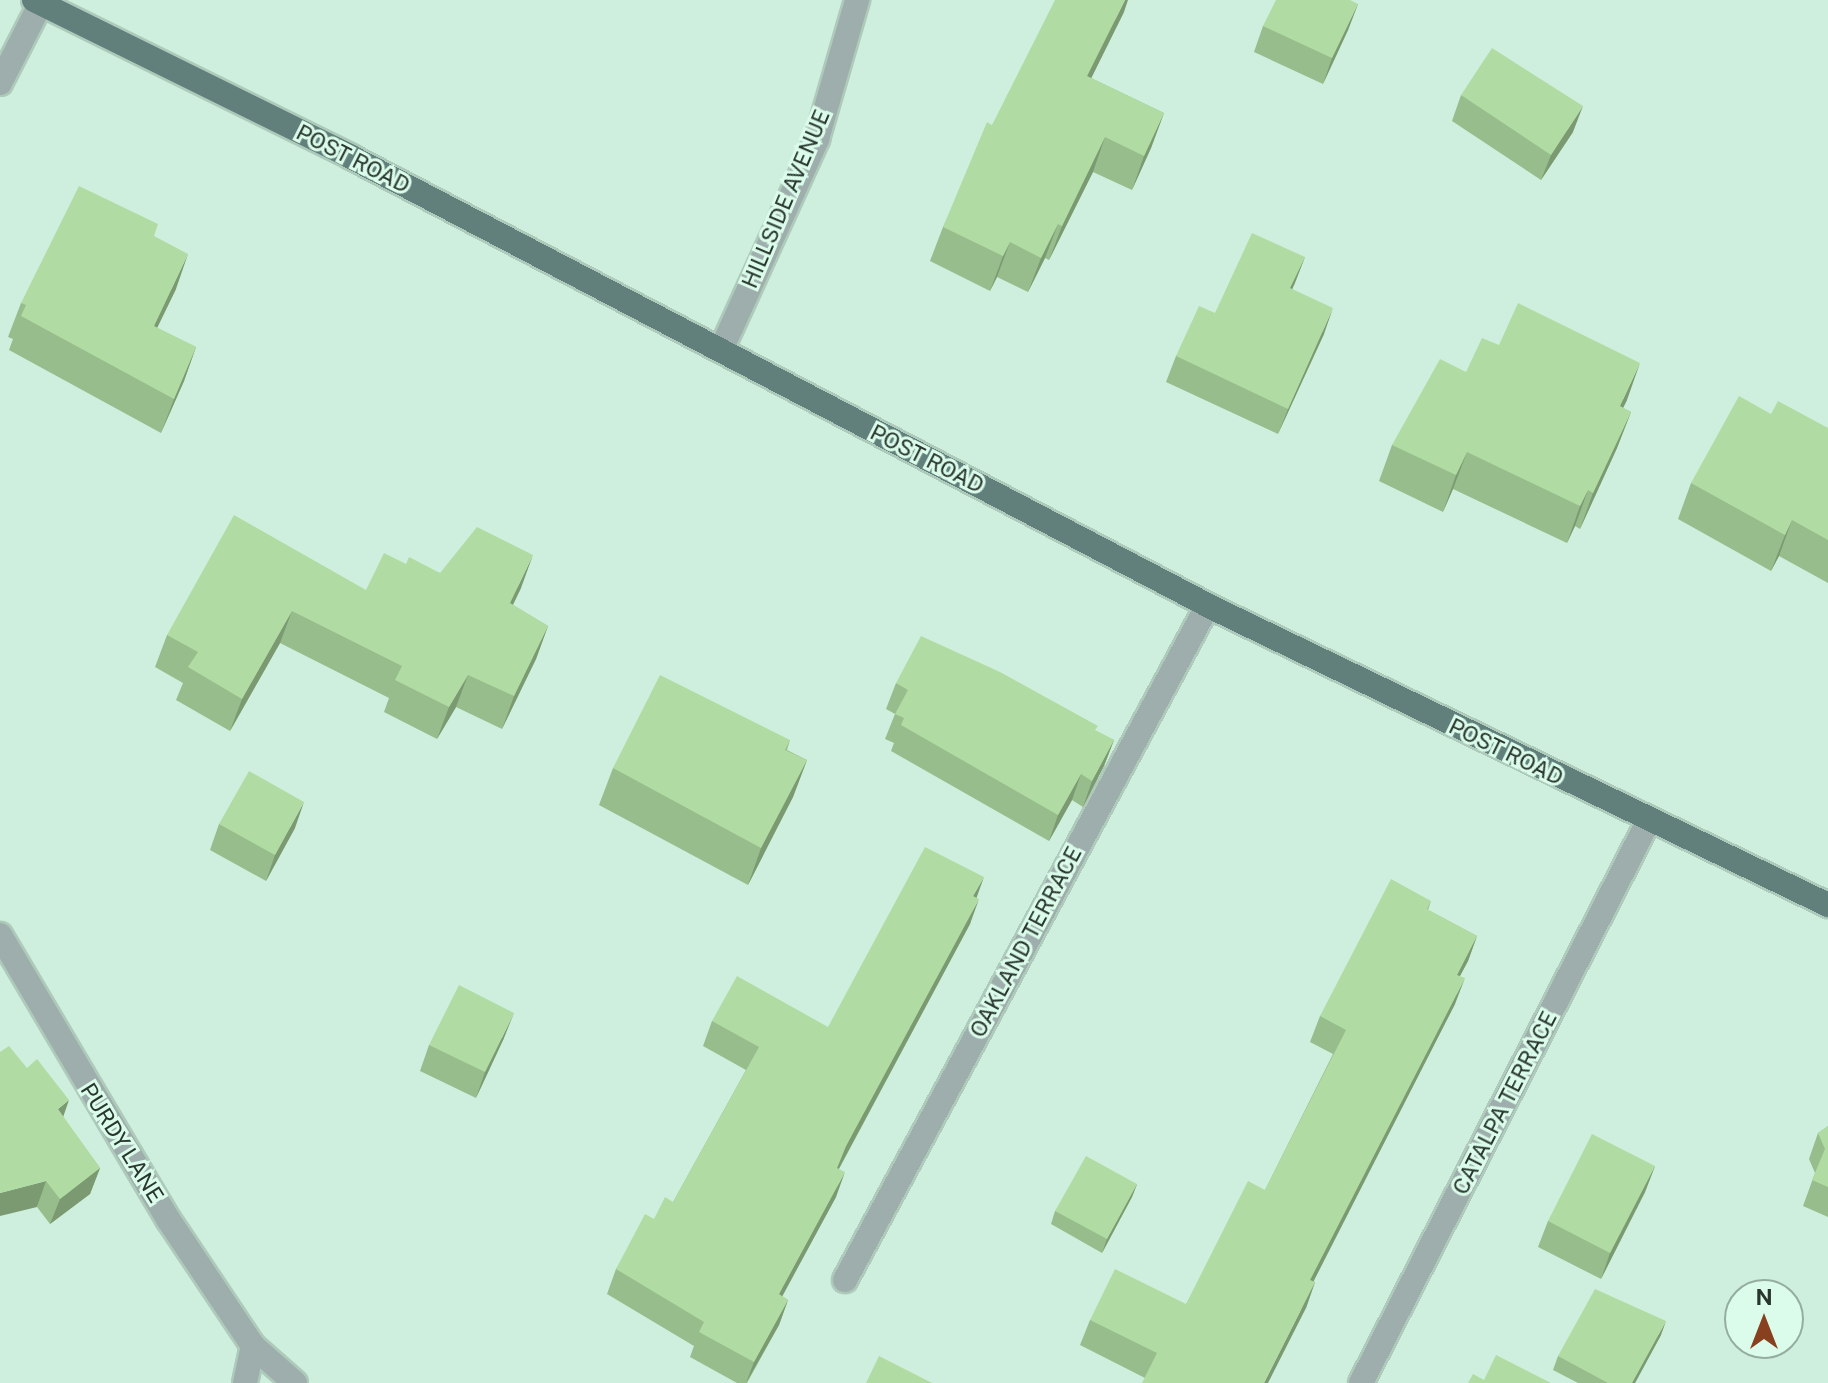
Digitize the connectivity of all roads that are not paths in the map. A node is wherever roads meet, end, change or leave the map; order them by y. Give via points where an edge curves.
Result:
1 (857, 0) edge
2 (37, 2) edge
3 (0, 83) edge
4 (721, 350) junction
5 (1208, 605) junction
6 (1648, 822) junction
7 (1828, 905) edge
8 (0, 935) edge
9 (845, 1280) dead end
10 (253, 1346) junction
11 (245, 1383) edge
12 (295, 1383) edge
13 (1361, 1383) edge

1 - 4 street, HILLSIDE AVENUE via 817,139
2 - 3 street
2 - 4 main road, POST ROAD
4 - 5 main road, POST ROAD
5 - 6 main road, POST ROAD
5 - 9 street, OAKLAND TERRACE
6 - 7 main road, POST ROAD
6 - 13 street, CATALPA TERRACE
8 - 10 street, PURDY LANE via 168,1219
10 - 11 street
10 - 12 street, PURDY LANE

